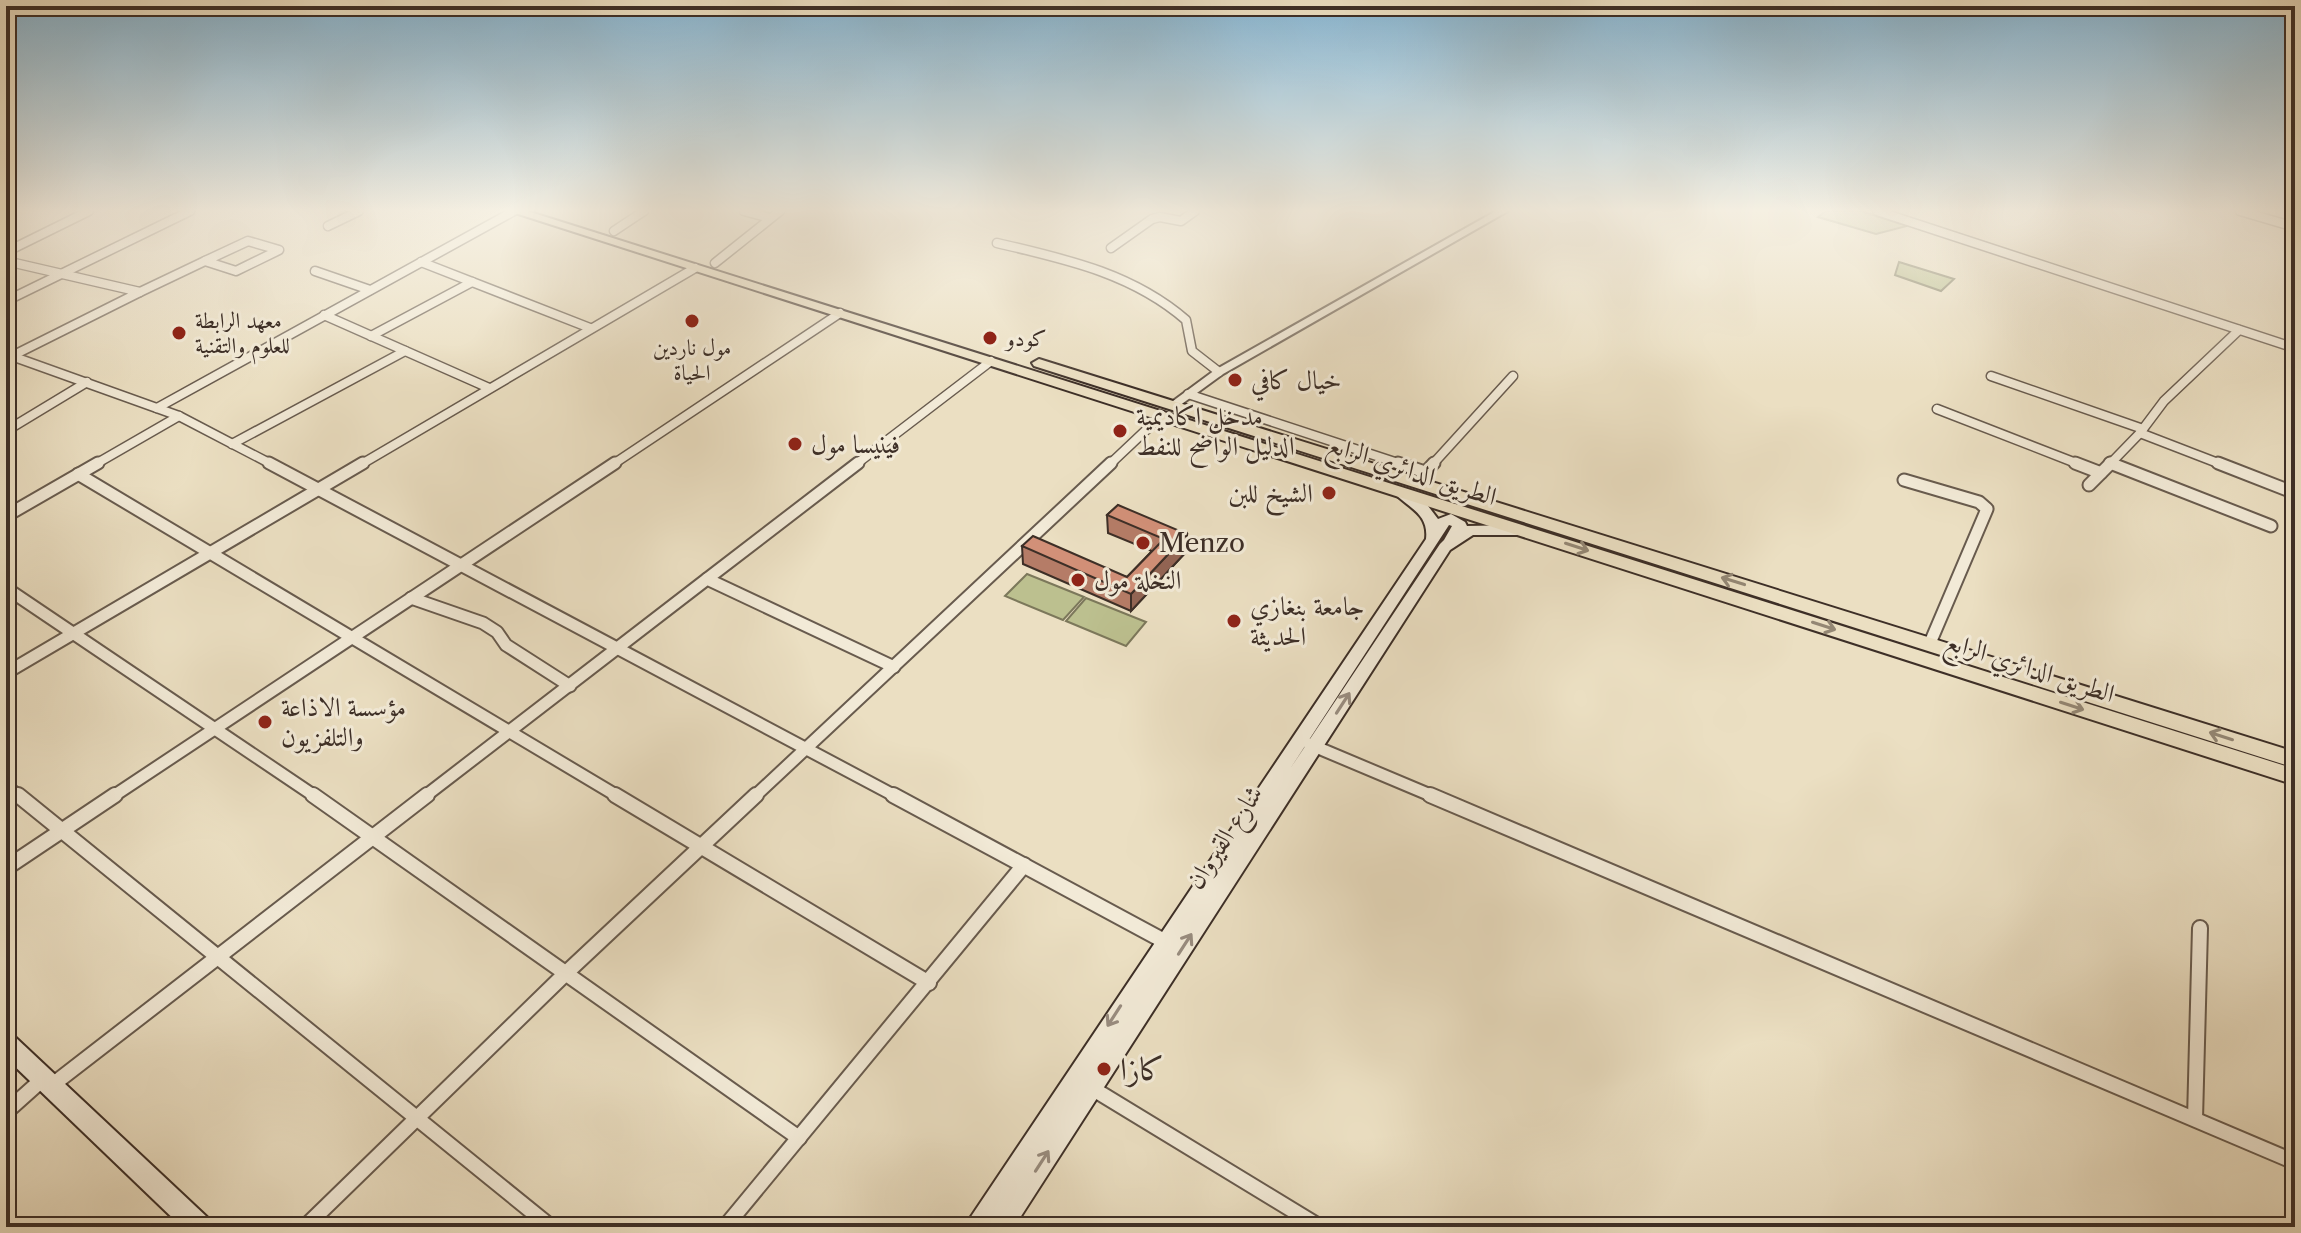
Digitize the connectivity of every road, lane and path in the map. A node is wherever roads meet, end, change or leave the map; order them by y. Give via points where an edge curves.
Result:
1 (38, 269) edge
2 (73, 269) edge
3 (189, 269) edge
4 (409, 269) edge
5 (438, 269) edge
6 (694, 269) edge
7 (697, 269) edge
8 (733, 269) edge
9 (1091, 269) edge
10 (1402, 269) edge
11 (2052, 269) edge
12 (315, 271) dead end
13 (62, 274) junction
14 (472, 282) junction
15 (370, 290) junction
16 (140, 292) junction
17 (6, 301) edge
18 (840, 313) junction
19 (324, 315) junction
20 (590, 328) junction
21 (2239, 330) junction
22 (371, 336) junction
23 (2295, 348) edge
24 (405, 351) junction
25 (8, 357) edge
26 (991, 361) junction
27 (1219, 372) junction
28 (1513, 376) dead end
29 (1991, 376) dead end
30 (87, 382) junction
31 (489, 388) junction
32 (1175, 404) junction
33 (157, 408) junction
34 (1937, 409) dead end
35 (179, 416) junction
36 (6, 431) edge
37 (2141, 431) junction
38 (232, 444) junction
39 (2110, 463) junction
40 (2101, 473) junction
41 (78, 474) junction
42 (1421, 477) junction
43 (1904, 480) dead end
44 (2089, 485) dead end
45 (318, 488) junction
46 (1399, 491) junction
47 (2295, 493) edge
48 (6, 516) edge
49 (2271, 526) dead end
50 (1524, 531) junction
51 (1441, 540) junction
52 (207, 554) junction
53 (462, 564) junction
54 (707, 579) junction
55 (6, 588) edge
56 (411, 598) junction
57 (74, 633) junction
58 (351, 638) junction
59 (1930, 643) junction
60 (619, 648) junction
61 (894, 667) junction
62 (6, 673) edge
63 (570, 686) junction
64 (214, 729) junction
65 (509, 733) junction
66 (1307, 744) junction
67 (807, 749) junction
68 (2295, 760) edge
69 (2295, 777) edge
70 (6, 786) edge
71 (62, 830) junction
72 (374, 837) junction
73 (702, 849) junction
74 (1024, 865) junction
75 (6, 868) edge
76 (2200, 928) dead end
77 (1164, 941) junction
78 (216, 957) junction
79 (565, 974) junction
80 (929, 983) junction
81 (6, 1043) edge
82 (48, 1082) junction
83 (1090, 1087) junction
84 (6, 1112) edge
85 (417, 1118) junction
86 (2195, 1119) junction
87 (799, 1138) junction
88 (2295, 1162) edge
89 (199, 1227) edge
90 (305, 1227) edge
91 (551, 1227) edge
92 (725, 1227) edge
93 (976, 1227) edge
94 (1000, 1227) edge
95 (1320, 1227) edge

1 - 13 street
2 - 13 street
3 - 16 street
4 - 15 street
5 - 14 street
6 - 20 street
7 - 18 main road, الطريق الدائري الرابع
8 - 32 main road, الطريق الدائري الرابع
9 - 27 street via 1145,289 1186,320 1192,351
10 - 27 street
11 - 21 street
12 - 15 street
13 - 16 street
13 - 17 street
14 - 20 street
14 - 22 street
15 - 19 street
16 - 25 street
18 - 26 main road, الطريق الدائري الرابع
18 - 53 street
19 - 22 street
19 - 33 street
20 - 31 street
21 - 23 street
21 - 37 street via 2164,401
22 - 24 street
24 - 31 street
24 - 38 street
25 - 30 street
26 - 32 main road, الطريق الدائري الرابع
26 - 54 street
27 - 32 street
28 - 42 street
29 - 37 street
30 - 33 street
30 - 36 street
31 - 45 street
32 - 42 main road, الطريق الدائري الرابع
32 - 46 main road, الطريق الدائري الرابع
32 - 61 street
33 - 35 street
34 - 40 street
35 - 38 street
35 - 41 street
37 - 39 street
37 - 47 street
38 - 45 street
39 - 40 street
39 - 49 street
40 - 44 street
41 - 48 street
41 - 52 street
59 -> 42 main road, الطريق الدائري الرابع
43 - 59 street via 1987,509
45 - 52 street
45 - 53 street
46 - 50 main road, الطريق الدائري الرابع
46 - 51 main road via 1428,513
50 - 51 main road via 1476,529
50 -> 69 main road, الطريق الدائري الرابع
51 - 66 main road, شارع القيروان
52 - 57 street
52 - 58 street
53 - 56 street
53 - 60 street
54 - 60 street
54 - 61 street
55 - 57 street
56 - 58 street
56 - 63 street via 483,623 506,645
57 - 62 street
57 - 64 street
58 - 64 street
58 - 65 street
68 -> 59 main road, الطريق الدائري الرابع
60 - 63 street
60 - 67 street
61 - 67 street
63 - 65 street
64 - 71 street
64 - 72 street
65 - 72 street
65 - 73 street
66 - 77 main road, شارع القيروان
83 -> 66 main road, شارع القيروان
66 - 86 street
67 - 73 street
67 - 74 street
70 - 71 street
71 - 75 street
71 - 78 street
72 - 78 street
72 - 79 street
73 - 79 street
73 - 80 street
74 - 77 street
74 - 80 street
76 - 86 street
77 -> 93 main road, شارع القيروان
78 - 82 street
78 - 85 street
79 - 85 street
79 - 87 street
80 - 87 street
81 - 82 main road
82 - 84 street
82 - 89 main road
94 -> 83 main road, شارع القيروان
83 - 95 street
85 - 90 street
85 - 91 street
86 - 88 street
87 - 92 street

